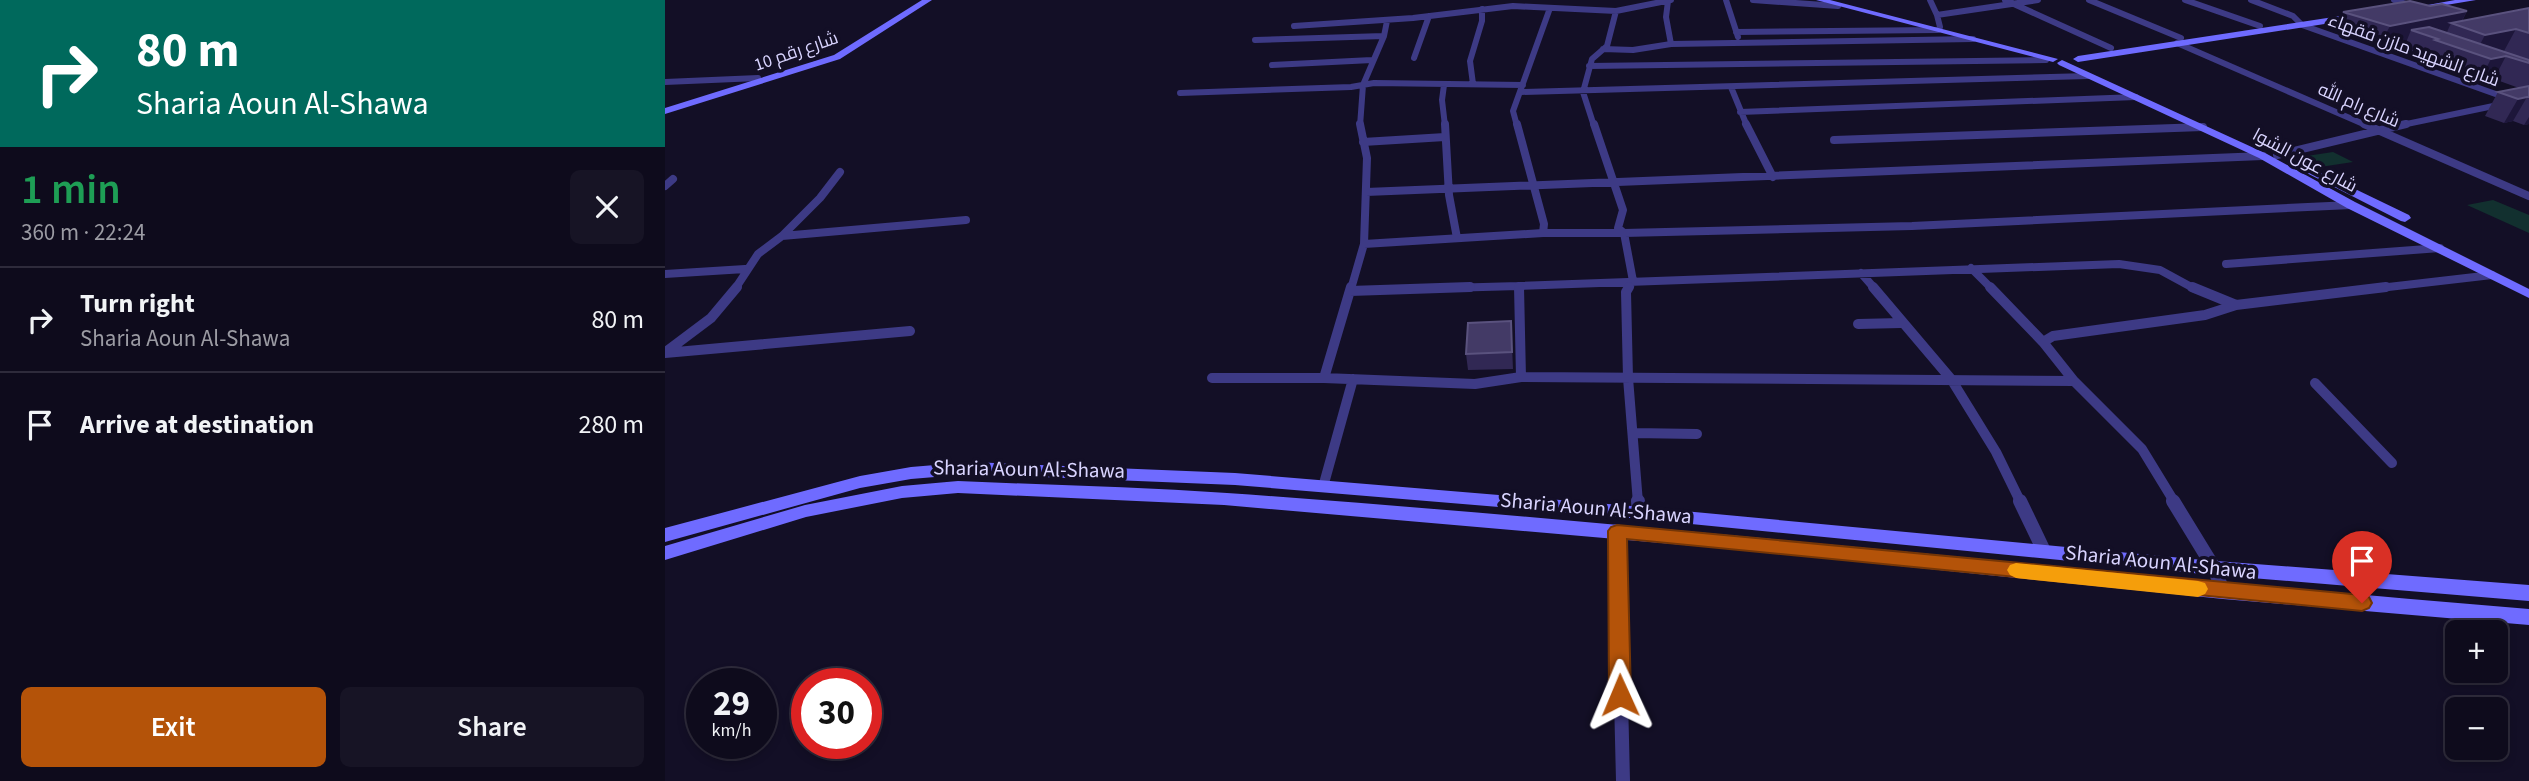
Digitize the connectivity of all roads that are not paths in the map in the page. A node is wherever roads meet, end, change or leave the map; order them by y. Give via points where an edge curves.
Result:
1 (914, 0) edge
2 (928, 0) edge
3 (1578, 0) edge
4 (1669, 0) edge
5 (1726, 0) edge
6 (1753, 0) edge
7 (1820, 0) edge
8 (1930, 0) edge
9 (2005, 0) edge
10 (2038, 0) edge
11 (2089, 0) edge
12 (2185, 0) edge
13 (2251, 0) edge
14 (2394, 0) edge
15 (2445, 0) edge
16 (2472, 0) edge
17 (1836, 3) edge
18 (2013, 4) junction
19 (2414, 6) junction
20 (1550, 8) junction
21 (1482, 9) junction
22 (1575, 10) junction
23 (2388, 10) edge
24 (1616, 11) junction
25 (2369, 13) edge
26 (1937, 15) junction
27 (2441, 15) edge
28 (1429, 16) junction
29 (1387, 21) junction
30 (2300, 21) junction
31 (1294, 26) dead end
32 (2260, 26) dead end
33 (1939, 28) junction
34 (1737, 32) junction
35 (1384, 36) junction
36 (1973, 39) junction
37 (1255, 40) dead end
38 (2179, 41) junction
39 (1839, 43) junction
40 (1671, 44) junction
41 (1740, 44) junction
42 (2430, 44) edge
43 (2111, 48) junction
44 (1603, 49) junction
45 (2383, 50) junction
46 (1414, 58) dead end
47 (2057, 58) junction
48 (1372, 60) junction
49 (2079, 60) junction
50 (1855, 63) junction
51 (1272, 65) dead end
52 (1589, 66) junction
53 (2088, 76) junction
54 (758, 78) junction
55 (665, 82) edge
56 (1473, 84) junction
57 (1363, 85) junction
58 (1444, 85) junction
59 (1731, 87) junction
60 (1522, 88) junction
61 (1583, 92) junction
62 (1179, 93) dead end
63 (2136, 97) junction
64 (2525, 102) edge
65 (665, 105) edge
66 (665, 111) edge
67 (1740, 112) junction
68 (2203, 127) junction
69 (2377, 130) junction
70 (1445, 136) junction
71 (1834, 140) dead end
72 (1363, 142) junction
73 (2277, 155) junction
74 (2263, 156) junction
75 (840, 172) dead end
76 (1773, 177) junction
77 (673, 179) dead end
78 (1615, 182) junction
79 (665, 186) edge
80 (1534, 186) junction
81 (1449, 190) junction
82 (1366, 192) junction
83 (2529, 196) edge
84 (2351, 205) junction
85 (966, 220) dead end
86 (1543, 233) junction
87 (1624, 233) junction
88 (782, 236) junction
89 (1457, 238) junction
90 (1364, 244) junction
91 (2440, 248) junction
92 (2226, 264) dead end
93 (1971, 268) junction
94 (745, 269) junction
95 (1861, 273) junction
96 (665, 274) edge
97 (2492, 275) junction
98 (1633, 281) junction
99 (2529, 282) edge
100 (1519, 286) junction
101 (1350, 291) junction
102 (2529, 294) edge
103 (2236, 304) junction
104 (1901, 323) junction
105 (1858, 324) dead end
106 (910, 331) dead end
107 (2043, 342) junction
108 (1521, 377) junction
109 (1212, 378) dead end
110 (1324, 378) junction
111 (1628, 378) junction
112 (1353, 379) junction
113 (1951, 379) junction
114 (2074, 381) junction
115 (2315, 383) dead end
116 (1634, 433) junction
117 (1697, 434) dead end
118 (2392, 463) dead end
119 (1323, 487) junction
120 (1639, 513) junction
121 (1617, 531) junction
122 (665, 535) edge
123 (2044, 551) junction
124 (665, 553) edge
125 (2214, 568) junction
126 (2223, 592) junction
127 (2529, 593) edge
128 (2529, 617) edge
129 (1623, 781) edge

1 - 54 main road, شارع رقم 10 via 835,51
2 - 66 main road, شارع رقم 10 via 837,57
3 - 22 street
4 - 24 street
4 - 40 street via 1666,17
5 - 34 street
6 - 17 street
7 - 17 main road, شارع عون الشوا
8 - 26 street
9 - 18 street
10 - 18 street
11 - 38 street, شارع رام الله
12 - 32 street
13 - 30 street, شارع الشهيد مازن فقهاء
14 - 19 street
15 - 19 main road
16 - 19 main road
17 - 33 main road, شارع عون الشوا
18 - 26 street
18 - 43 street
19 - 23 main road
19 - 27 street
20 - 21 street
20 - 22 street
20 - 60 street
21 - 28 street
21 - 56 street via 1471,61
22 - 24 street
24 - 44 street
25 - 30 main road
26 - 33 street
28 - 29 street
28 - 46 street
29 - 31 street
29 - 35 street
30 - 38 main road
30 - 45 street, شارع الشهيد مازن فقهاء
30 - 64 street, شارع الشهيد مازن فقهاء
33 - 34 street
33 - 36 main road, شارع عون الشوا
33 - 47 main road, شارع عون الشوا
34 - 41 street
35 - 37 street
35 - 48 street
36 - 39 street
36 - 47 main road, شارع عون الشوا
38 - 43 main road
38 - 49 main road
38 - 69 street, شارع رام الله
39 - 41 street
39 - 50 street
40 - 41 street
40 - 44 street
42 - 45 street
43 - 47 main road
44 - 52 street
45 - 64 street, شارع الشهيد مازن فقهاء
47 - 49 main road, شارع عون الشوا
47 - 50 street
47 - 53 main road, شارع عون الشوا
48 - 51 street
48 - 57 street
49 - 73 main road, شارع عون الشوا
50 - 52 street
52 - 61 street
53 - 59 street
53 - 63 main road, شارع عون الشوا
54 - 55 street
54 - 65 main road, شارع رقم 10
56 - 58 street
56 - 60 street
57 - 58 street
57 - 62 street
57 - 72 street
58 - 70 street via 1440,99
59 - 61 street
59 - 67 street
60 - 61 street
60 - 80 street via 1513,111
61 - 78 street
63 - 67 street
63 - 68 main road, شارع عون الشوا
64 - 69 street
67 - 76 street
68 - 71 street
68 - 74 main road, شارع عون الشوا
69 - 73 street
69 - 83 street, شارع رام الله
70 - 72 street
70 - 81 street
72 - 82 street
73 - 99 main road, شارع عون الشوا
74 - 76 street
74 - 84 main road, شارع عون الشوا
75 - 88 street
76 - 78 street
77 - 79 street
78 - 80 street
78 - 87 street via 1623,210 1618,228
80 - 81 street
80 - 86 street
81 - 82 street
81 - 89 street
82 - 90 street
84 - 87 street via 1912,226
84 - 91 main road, شارع عون الشوا
85 - 88 street
86 - 87 street
86 - 89 street
87 - 98 street
88 - 94 street via 759,251
89 - 90 street
90 - 101 street
91 - 92 street
91 - 97 main road, شارع عون الشوا
93 - 95 street
93 - 103 street via 2148,265
93 - 107 street
94 - 96 street
94 - 106 street via 713,315 665,353
95 - 98 street
95 - 104 street
97 - 102 main road, شارع عون الشوا
97 - 103 street
98 - 100 street
98 - 111 street via 1626,292
100 - 101 street
100 - 108 street
101 - 110 street
103 - 107 street via 2205,314
104 - 105 street
104 - 113 street
107 - 114 street
108 - 111 street
108 - 112 street via 1475,384
109 - 110 street
110 - 112 street
111 - 113 street
111 - 116 street
112 - 119 street
113 - 114 street
113 - 123 street via 1996,452
114 - 125 street via 2142,449
115 - 118 street
116 - 117 street
116 - 120 street
119 - 120 main road, Sharia Aoun Al-Shawa
119 - 122 main road, Sharia Aoun Al-Shawa via 1134,474 940,470 831,488
120 - 123 main road, Sharia Aoun Al-Shawa
121 - 124 main road, Sharia Aoun Al-Shawa via 1224,499 958,487 844,502
121 - 126 main road, Sharia Aoun Al-Shawa
121 - 129 street
123 - 125 main road, Sharia Aoun Al-Shawa
125 - 126 street
125 - 127 main road, Sharia Aoun Al-Shawa
126 - 128 main road, Sharia Aoun Al-Shawa

